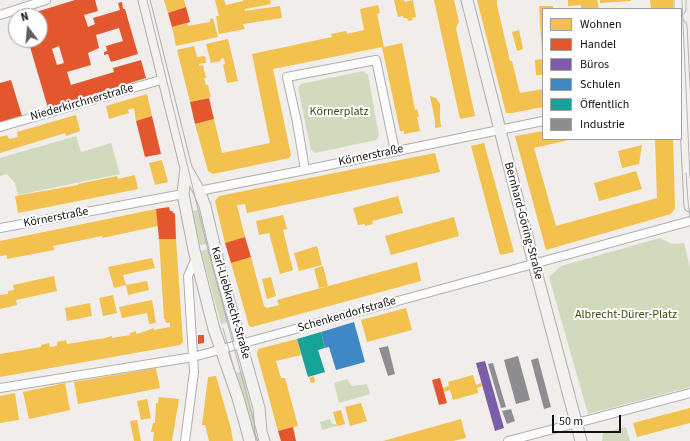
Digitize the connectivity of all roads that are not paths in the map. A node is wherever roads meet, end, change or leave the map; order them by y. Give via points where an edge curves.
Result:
1 (46, 0) edge
2 (144, 0) edge
3 (467, 0) edge
4 (0, 15) edge
5 (682, 43) edge
6 (164, 79) junction
7 (685, 94) edge
8 (542, 121) edge
9 (0, 127) edge
10 (499, 130) junction
11 (395, 151) junction
12 (186, 168) junction
13 (305, 170) junction
14 (199, 191) junction
15 (181, 194) junction
16 (690, 206) edge
17 (690, 221) edge
18 (0, 228) edge
19 (196, 258) junction
20 (534, 264) junction
21 (242, 344) junction
22 (222, 350) junction
23 (192, 357) junction
24 (0, 388) edge
25 (690, 393) edge
26 (577, 423) junction
27 (185, 441) edge
28 (250, 441) edge
29 (264, 441) edge
30 (508, 441) edge
31 (581, 441) edge

1 - 4 street
2 - 6 main road, Karl-Liebknecht-Straße
3 - 10 main road, Bernhard-Göring-Straße
5 - 7 main road
6 - 9 street, Niederkirchnerstraße
6 - 12 main road, Karl-Liebknecht-Straße
7 - 16 main road
8 - 10 street, Körnerstraße
10 - 11 street, Körnerstraße
10 - 20 main road, Bernhard-Göring-Straße
11 - 13 street, Körnerstraße
11 - 13 street via 376,60 287,77
12 - 14 main road, Karl-Liebknecht-Straße
12 - 15 main road, Karl-Liebknecht-Straße
13 - 14 street, Körnerstraße
14 - 21 main road, Karl-Liebknecht-Straße
15 - 18 street, Körnerstraße
15 - 19 main road, Karl-Liebknecht-Straße
17 - 20 street, Schenkendorfstraße
19 - 22 main road, Karl-Liebknecht-Straße
19 - 23 street, Karl-Liebknecht-Straße via 188,276
20 - 21 street, Schenkendorfstraße
20 - 26 main road, Bernhard-Göring-Straße
21 - 22 street, Schenkendorfstraße
21 - 29 main road, Karl-Liebknecht-Straße via 259,408
22 - 23 street, Schenkendorfstraße
22 - 28 main road, Karl-Liebknecht-Straße
23 - 24 street, Schenkendorfstraße
23 - 27 street, Karl-Liebknecht-Straße via 194,372
25 - 26 street
26 - 30 street
26 - 31 main road, Bernhard-Göring-Straße

